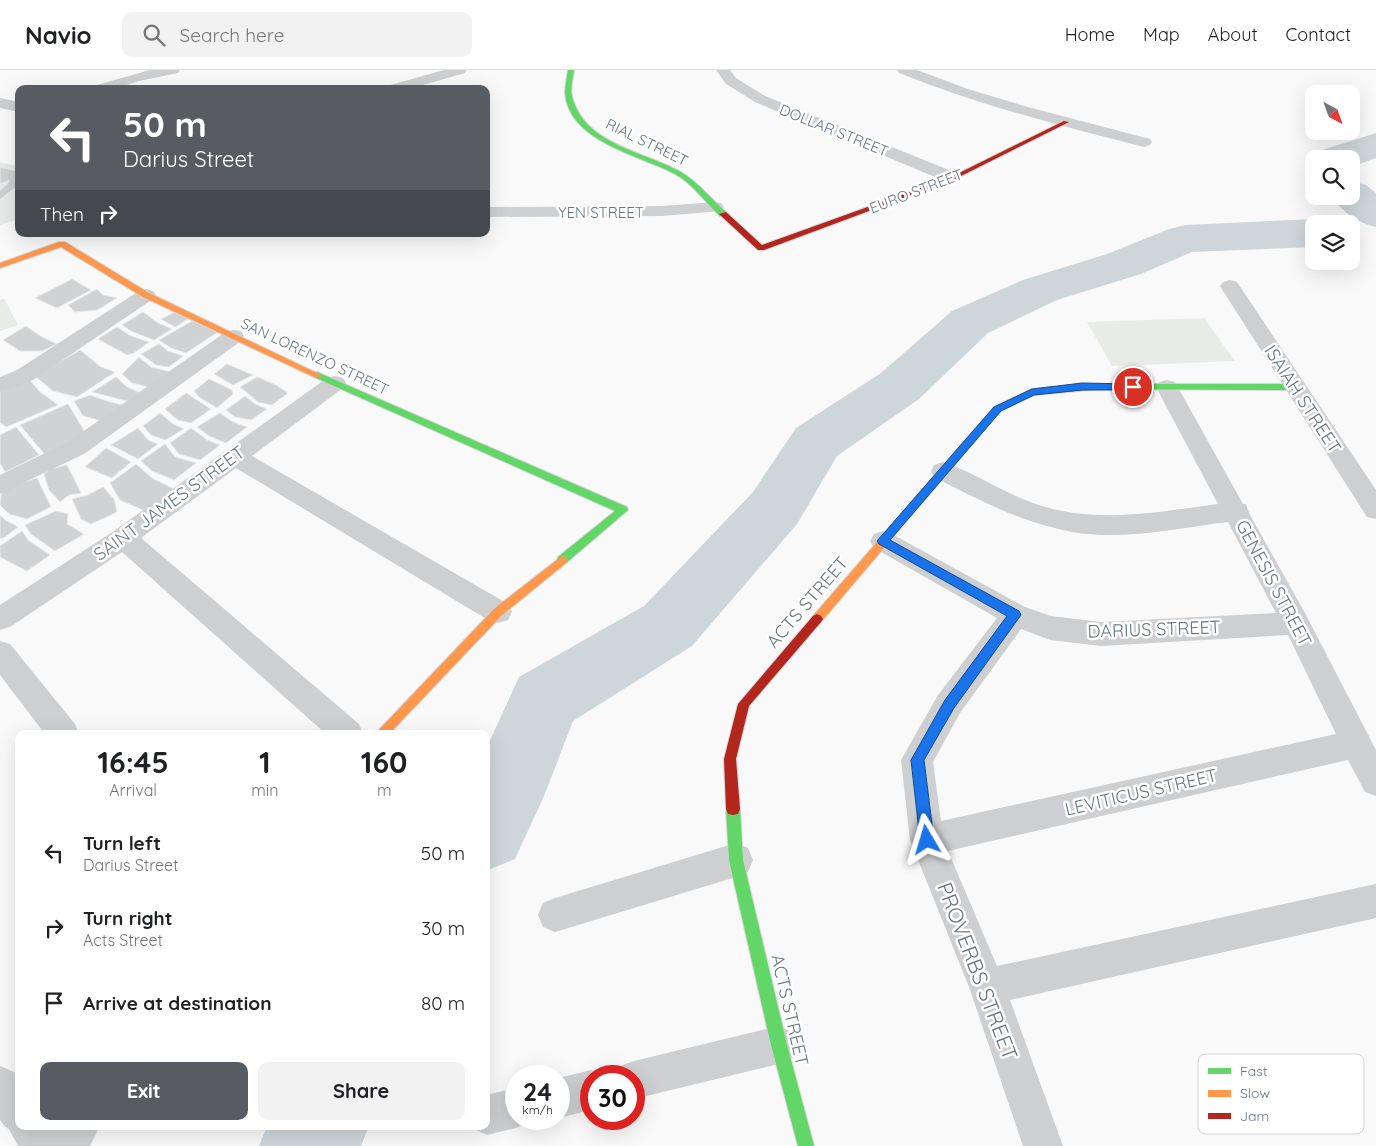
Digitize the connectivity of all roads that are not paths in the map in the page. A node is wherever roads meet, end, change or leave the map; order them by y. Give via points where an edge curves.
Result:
1 (173, 70) edge
2 (460, 70) edge
3 (571, 70) edge
4 (723, 70) edge
5 (904, 70) edge
6 (111, 85) edge
7 (406, 85) edge
8 (0, 103) edge
9 (15, 106) edge
10 (1066, 122) junction
11 (1144, 142) dead end
12 (953, 178) junction
13 (13, 179) dead end
14 (0, 196) edge
15 (715, 207) junction
16 (490, 212) edge
17 (761, 248) joint
18 (0, 266) edge
19 (1230, 286) dead end
20 (146, 295) junction
21 (234, 336) junction
22 (335, 383) junction
23 (0, 385) edge
24 (1167, 387) junction
25 (1294, 387) junction
26 (234, 456) junction
27 (943, 470) junction
28 (0, 485) edge
29 (1376, 510) edge
30 (1237, 511) junction
31 (123, 538) junction
32 (883, 541) junction
33 (498, 612) junction
34 (1015, 615) junction
35 (0, 619) edge
36 (1296, 623) junction
37 (0, 653) edge
38 (61, 730) edge
39 (343, 730) edge
40 (386, 730) edge
41 (1356, 744) junction
42 (1376, 780) edge
43 (927, 840) junction
44 (736, 860) junction
45 (1376, 901) edge
46 (555, 915) dead end
47 (987, 987) junction
48 (779, 1045) junction
49 (645, 1077) edge
50 (0, 1086) edge
51 (15, 1107) edge
52 (31, 1130) edge
53 (77, 1130) edge
54 (42, 1146) edge
55 (66, 1146) edge
56 (806, 1146) edge
57 (1044, 1146) edge

1 - 6 street
2 - 7 street
3 - 15 street, RIAL STREET via 568,96 576,118 600,138 679,173
4 - 12 street, DOLLAR STREET via 731,81 760,99
5 - 10 street via 950,89
8 - 9 street
10 - 11 street
10 - 12 street, EURO STREET
12 - 17 street, EURO STREET
13 - 14 lane via 13,185
15 - 16 street, YEN STREET via 662,211
15 - 17 street, RIAL STREET
18 - 20 street, SAN LORENZO STREET via 62,244
19 - 25 street, ISAIAH STREET
20 - 21 street, SAN LORENZO STREET
20 - 23 street via 25,375
21 - 22 street, SAN LORENZO STREET
21 - 28 street via 76,448
22 - 26 street, SAINT JAMES STREET
22 - 33 street, SAN LORENZO STREET via 623,510
24 - 25 street, ACTS STREET
24 - 27 street, ACTS STREET via 1082,386 1032,392 997,409
24 - 30 street, GENESIS STREET
25 - 29 street, ISAIAH STREET
26 - 31 street, SAINT JAMES STREET
26 - 33 street
27 - 30 street via 1006,502 1051,518 1106,526
27 - 32 street, ACTS STREET
30 - 36 street, GENESIS STREET
31 - 35 street, SAINT JAMES STREET
31 - 39 street
32 - 34 street, DARIUS STREET
32 - 44 street, ACTS STREET via 744,704 730,759
33 - 40 street
34 - 36 street, DARIUS STREET via 1050,628 1101,634
34 - 43 street, PROVERBS STREET via 949,704 918,760
36 - 41 street, GENESIS STREET
37 - 38 street
41 - 42 street, GENESIS STREET
41 - 43 street, LEVITICUS STREET
43 - 47 street, PROVERBS STREET
44 - 46 street
44 - 48 street, ACTS STREET
45 - 47 street
47 - 57 street, PROVERBS STREET
48 - 49 street
48 - 56 street, ACTS STREET
50 - 51 street
52 - 54 street
53 - 55 street

